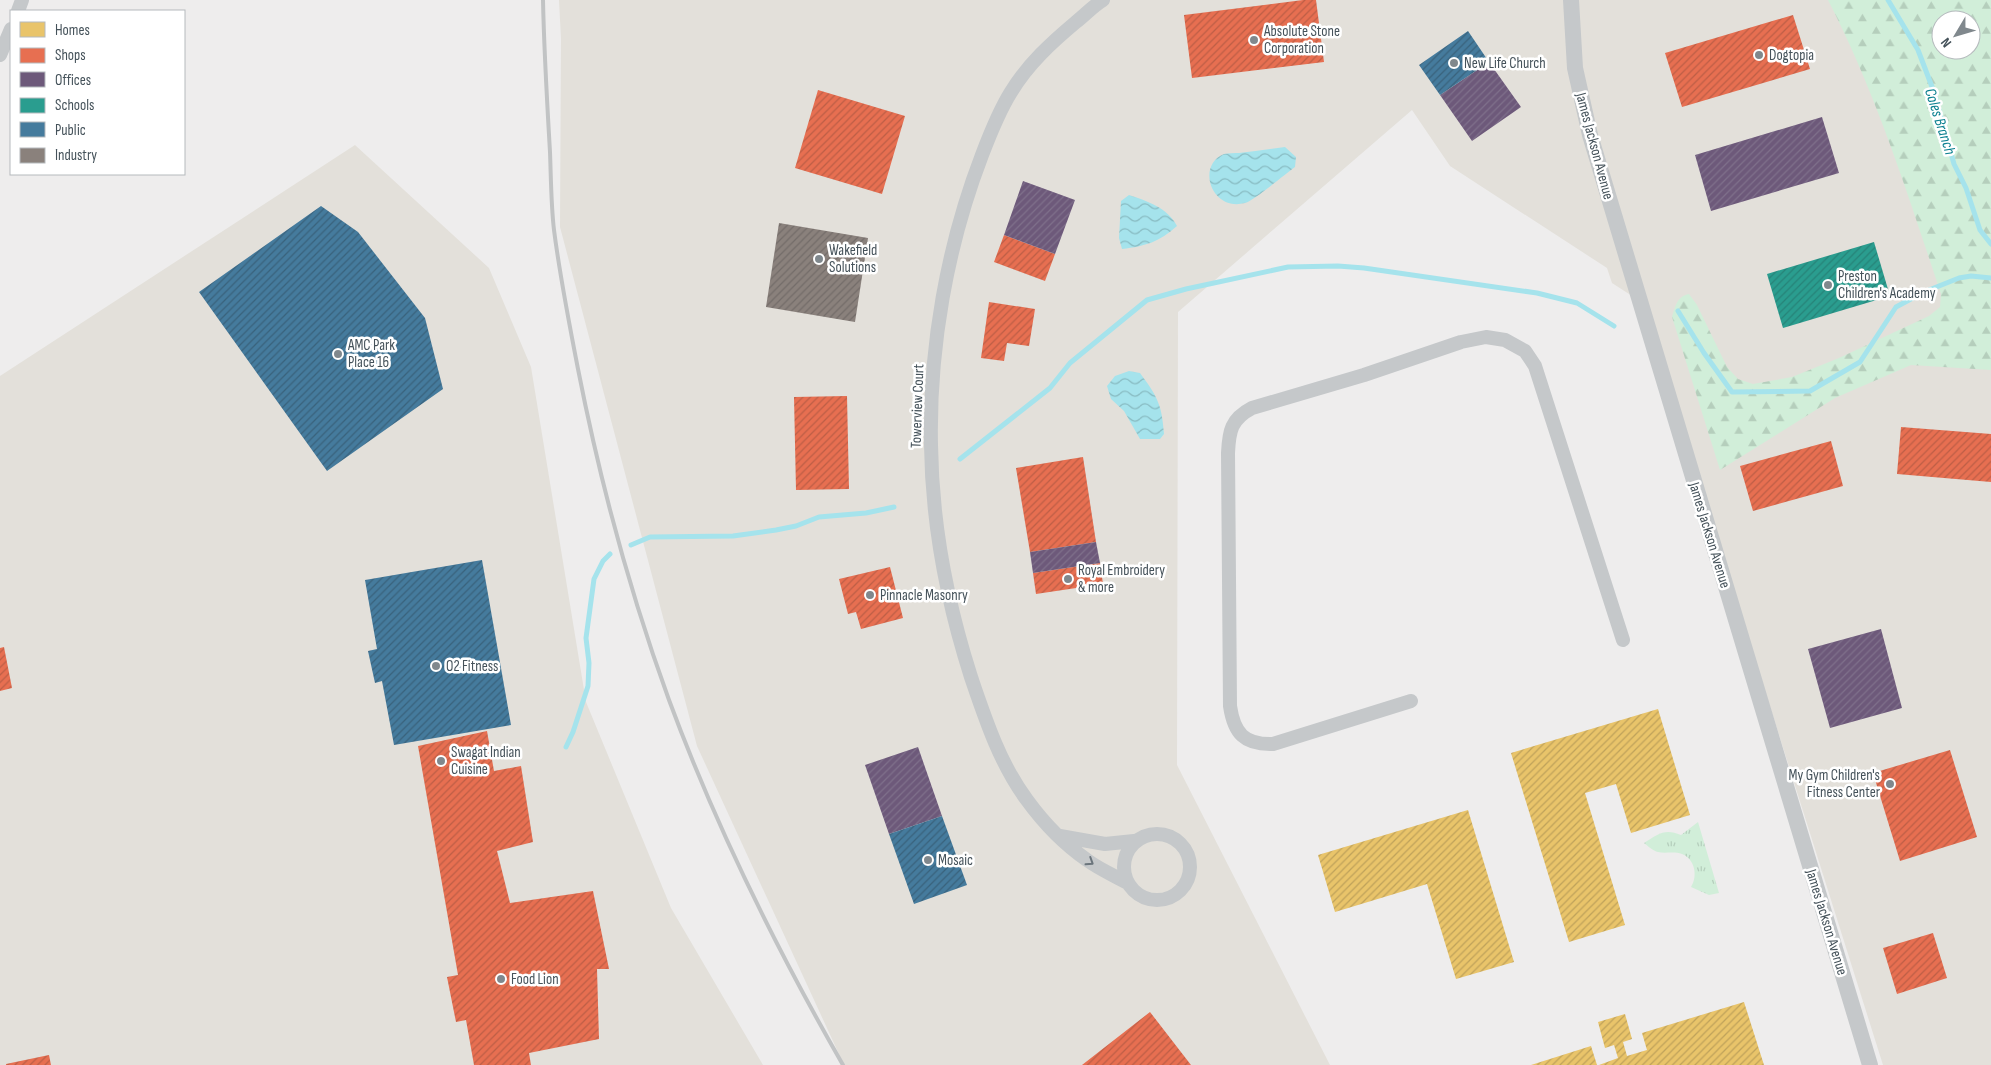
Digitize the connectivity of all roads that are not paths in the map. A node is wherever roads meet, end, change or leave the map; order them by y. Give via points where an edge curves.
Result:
1 (1103, 0) edge
2 (1571, 0) edge
3 (10, 31) edge
4 (0, 55) edge
5 (1623, 640) dead end
6 (1411, 701) dead end
7 (1059, 835) junction
8 (1134, 841) junction
9 (1126, 882) junction
10 (1870, 1065) edge

1 - 7 street, Towerview Court via 1039,55 1011,92 991,132 972,181 945,289 933,385 931,445 934,500 942,562 957,632 981,705 1008,769 1041,818
2 - 10 street, James Jackson Avenue via 1575,68 1590,135
3 - 4 street
5 - 6 street via 1535,366 1525,351 1505,340 1486,337 1241,414 1229,437 1228,453 1230,706 1238,732 1260,745 1272,744
7 - 8 street via 1104,844
7 -> 9 street, Towerview Court via 1087,861
8 - 9 street via 1124,860
8 - 9 street via 1154,833 1176,839 1189,856 1189,873 1183,888 1164,900 1142,897

